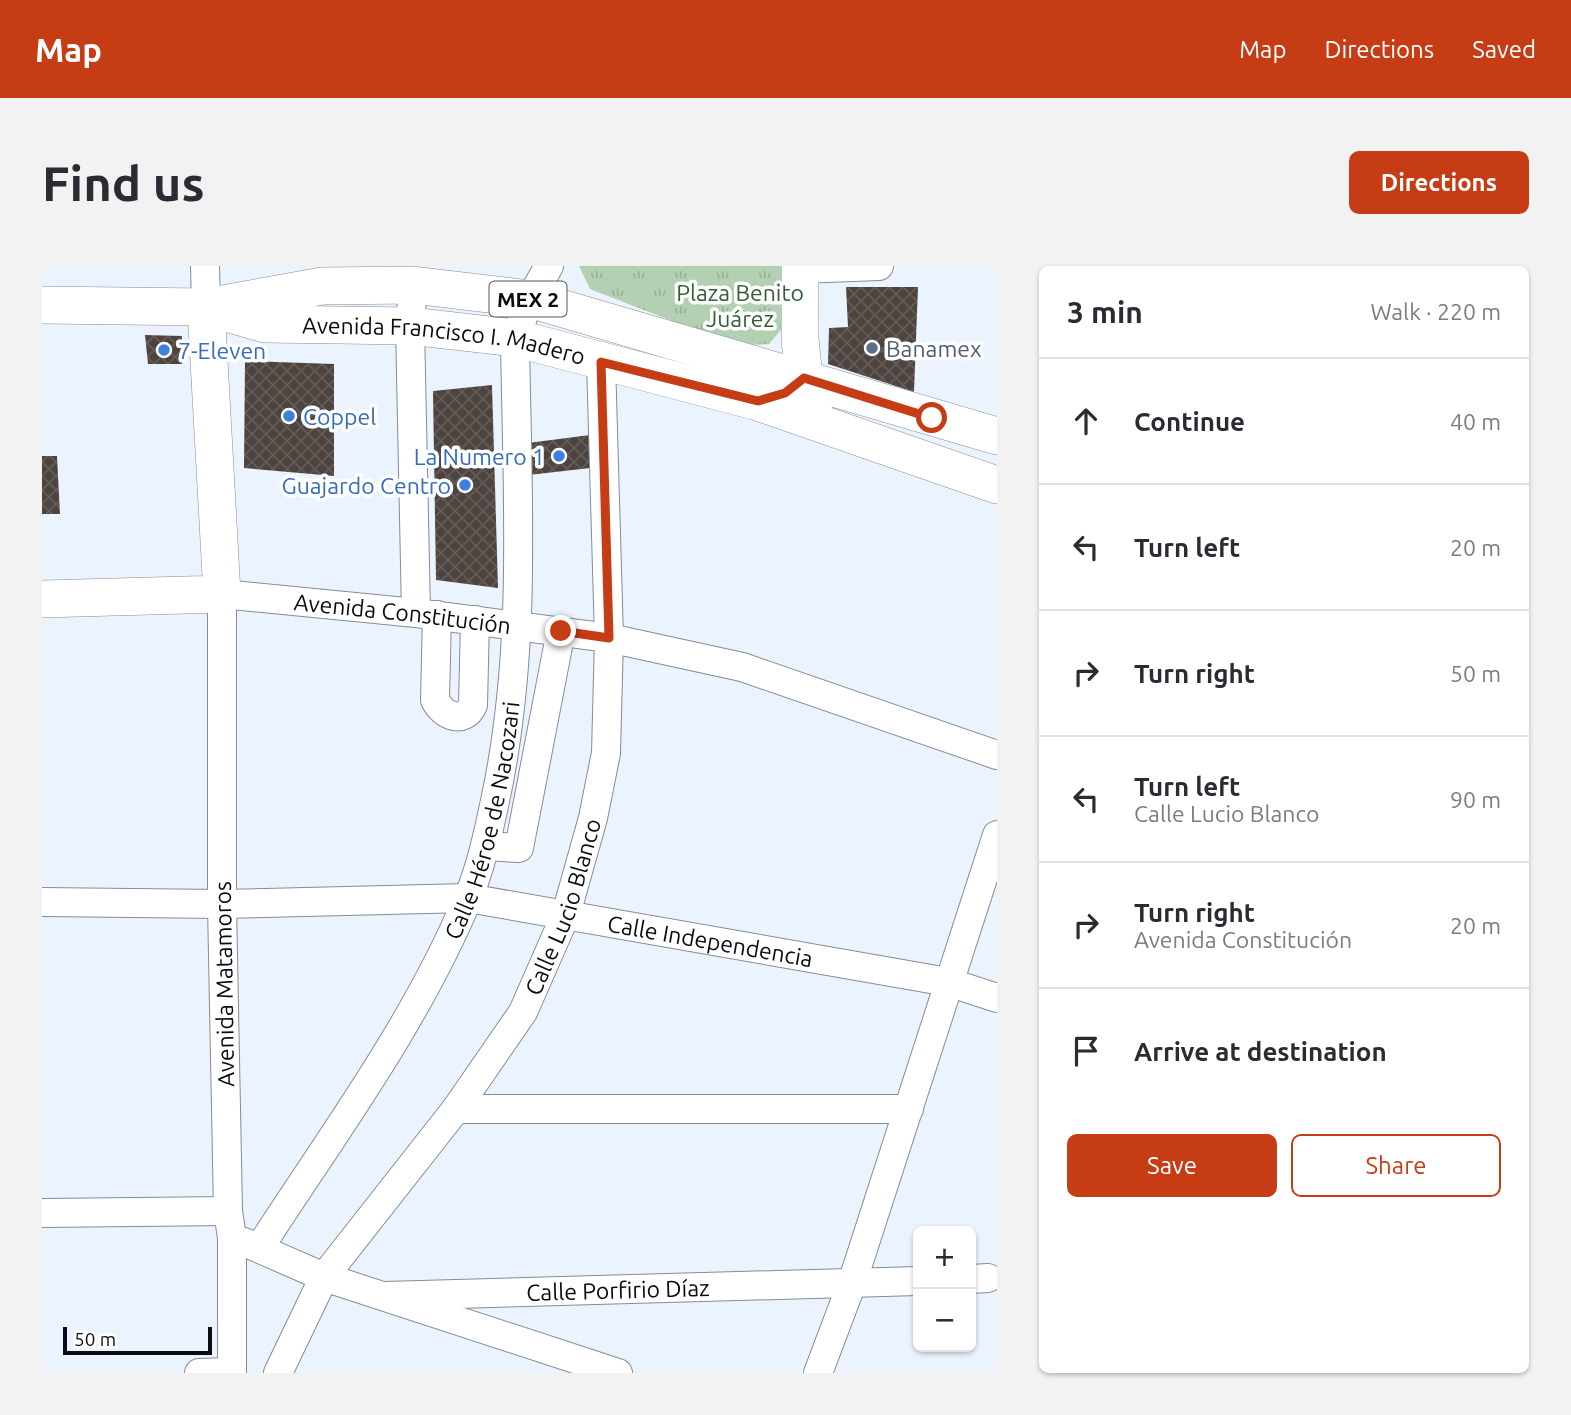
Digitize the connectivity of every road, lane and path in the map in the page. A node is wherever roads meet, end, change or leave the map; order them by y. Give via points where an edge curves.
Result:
1 (205, 266) edge
2 (549, 266) edge
3 (879, 266) edge
4 (800, 267) edge
5 (413, 285) junction
6 (530, 299) junction
7 (42, 306) edge
8 (206, 307) junction
9 (410, 327) junction
10 (515, 338) junction
11 (601, 362) junction
12 (804, 378) junction
13 (758, 401) junction
14 (838, 431) junction
15 (996, 435) edge
16 (991, 483) edge
17 (222, 594) junction
18 (42, 599) edge
19 (427, 614) junction
20 (475, 620) junction
21 (519, 625) junction
22 (561, 631) junction
23 (609, 638) junction
24 (997, 755) edge
25 (997, 835) edge
26 (485, 846) junction
27 (468, 898) junction
28 (42, 902) edge
29 (222, 904) junction
30 (566, 914) junction
31 (948, 982) junction
32 (997, 998) edge
33 (456, 1109) junction
34 (909, 1109) junction
35 (42, 1213) edge
36 (230, 1224) junction
37 (260, 1247) junction
38 (324, 1277) junction
39 (913, 1281) edge
40 (852, 1283) junction
41 (384, 1296) junction
42 (199, 1373) edge
43 (232, 1373) edge
44 (278, 1373) edge
45 (618, 1373) edge
46 (818, 1373) edge

1 - 8 street
2 - 6 street
3 - 4 street
4 - 12 main road
5 - 6 main road, Avenida Francisco I. Madero / MEX 2
5 - 8 main road, Avenida Francisco I. Madero / MEX 2 via 322,286
5 - 9 street
6 - 10 street
6 - 12 main road, Avenida Francisco I. Madero / MEX 2
7 - 8 main road, Avenida Francisco I. Madero / MEX 2
8 - 9 main road, Avenida Francisco I. Madero / MEX 2 via 265,324
8 - 17 main road
9 - 10 main road, Avenida Francisco I. Madero / MEX 2
9 - 19 street
10 - 11 main road, Avenida Francisco I. Madero / MEX 2
10 - 21 street, Calle Héroe de Nacozari
11 - 13 main road, Avenida Francisco I. Madero / MEX 2
11 - 23 street, Calle Lucio Blanco
12 - 13 main road via 785,393
12 - 14 main road
12 - 15 main road, Avenida Francisco I. Madero / MEX 2
13 - 14 main road, Avenida Francisco I. Madero / MEX 2
14 - 16 main road, Avenida Francisco I. Madero / MEX 2
15 - 16 main road
17 - 18 main road, Avenida Constitución
17 - 19 street, Avenida Constitución
17 - 29 street, Avenida Matamoros
19 - 20 street, Avenida Constitución
19 - 20 street via 435,700 450,716 462,716 473,705
20 - 21 street, Avenida Constitución
21 - 22 street, Avenida Constitución
21 - 26 street, Calle Héroe de Nacozari via 508,739
22 - 23 street, Avenida Constitución
22 - 26 street via 519,848
23 - 24 street, Avenida Constitución via 742,667
23 - 30 street, Calle Lucio Blanco via 606,753
25 - 31 street
26 - 27 street, Calle Héroe de Nacozari
27 - 29 street, Calle Independencia
27 - 30 street, Calle Independencia
27 - 37 street, Calle Héroe de Nacozari via 408,1019
28 - 29 street, Calle Independencia
29 - 36 street, Avenida Matamoros
30 - 31 street, Calle Independencia
30 - 33 street, Calle Lucio Blanco via 523,1012
31 - 32 street, Calle Independencia
31 - 34 street
33 - 34 street
33 - 38 street, Calle Lucio Blanco
34 - 40 street
35 - 36 street
36 - 37 street
36 - 43 street, Avenida Matamoros
37 - 38 street
38 - 41 street
38 - 44 street, Calle Lucio Blanco
39 - 40 street, Calle Porfirio Díaz
40 - 41 street, Calle Porfirio Díaz
40 - 46 street
41 - 45 street
42 - 43 street

